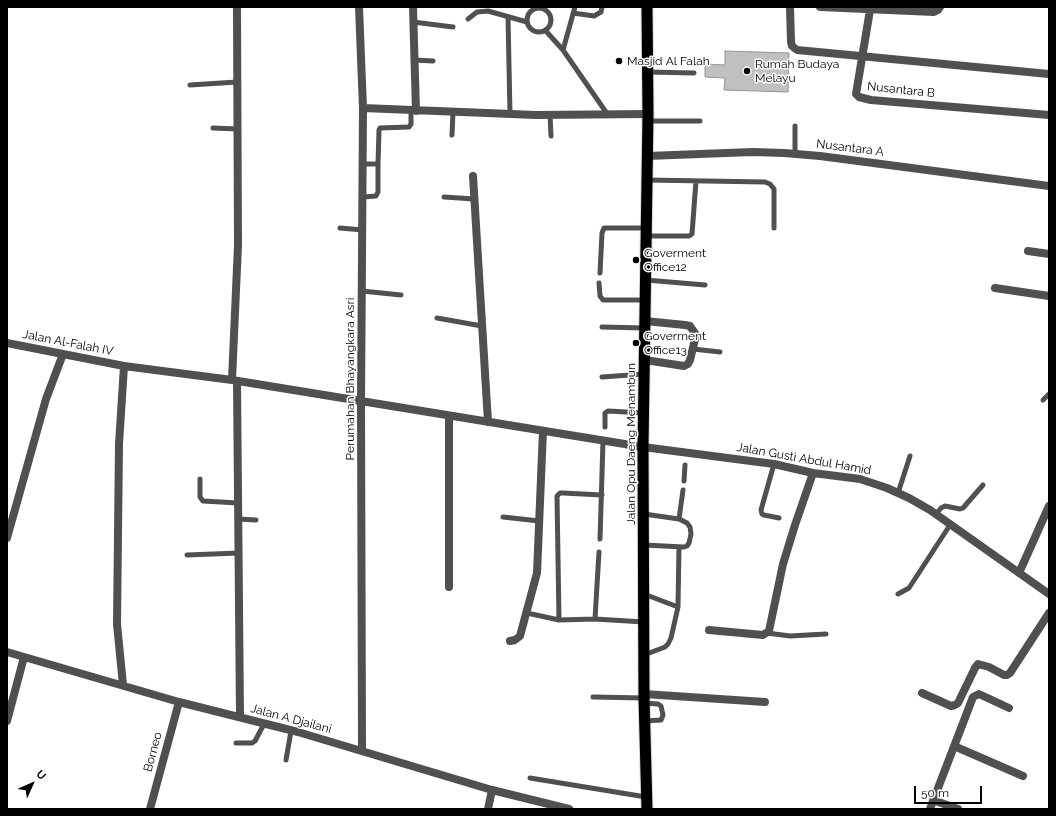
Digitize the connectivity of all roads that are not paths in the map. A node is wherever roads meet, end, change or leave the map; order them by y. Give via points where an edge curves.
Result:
1 (237, 7) edge
2 (359, 7) edge
3 (413, 7) edge
4 (575, 7) edge
5 (602, 7) edge
6 (647, 7) edge
7 (790, 7) edge
8 (820, 7) edge
9 (940, 7) edge
10 (870, 10) junction
11 (573, 13) junction
12 (508, 17) junction
13 (468, 19) dead end
14 (413, 22) junction
15 (527, 22) junction
16 (453, 27) dead end
17 (545, 30) junction
18 (563, 50) junction
19 (862, 57) junction
20 (414, 60) junction
21 (433, 61) dead end
22 (648, 72) junction
23 (694, 73) dead end
24 (1049, 74) edge
25 (237, 82) junction
26 (190, 85) dead end
27 (363, 108) junction
28 (413, 111) junction
29 (453, 112) junction
30 (510, 114) junction
31 (550, 115) junction
32 (608, 115) junction
33 (1049, 115) edge
34 (648, 118) junction
35 (700, 121) dead end
36 (795, 126) dead end
37 (212, 128) dead end
38 (238, 129) junction
39 (452, 135) dead end
40 (550, 136) dead end
41 (795, 154) junction
42 (647, 156) junction
43 (363, 164) junction
44 (378, 164) junction
45 (473, 176) dead end
46 (647, 180) junction
47 (696, 181) junction
48 (1049, 186) edge
49 (363, 196) junction
50 (444, 197) dead end
51 (474, 199) junction
52 (340, 228) dead end
53 (774, 228) dead end
54 (363, 230) junction
55 (646, 232) junction
56 (1028, 251) dead end
57 (1049, 254) edge
58 (600, 273) dead end
59 (646, 280) junction
60 (599, 283) dead end
61 (705, 285) dead end
62 (995, 288) dead end
63 (362, 291) junction
64 (401, 295) dead end
65 (1049, 296) edge
66 (646, 300) junction
67 (437, 318) dead end
68 (645, 325) junction
69 (482, 326) junction
70 (602, 327) dead end
71 (7, 343) edge
72 (693, 349) junction
73 (720, 352) dead end
74 (63, 354) junction
75 (645, 360) junction
76 (124, 366) junction
77 (644, 374) junction
78 (602, 377) dead end
79 (235, 381) junction
80 (1049, 394) edge
81 (1043, 400) dead end
82 (361, 402) junction
83 (644, 413) junction
84 (449, 416) junction
85 (488, 422) junction
86 (605, 427) dead end
87 (543, 431) junction
88 (603, 441) junction
89 (643, 447) junction
90 (910, 456) dead end
91 (774, 464) junction
92 (685, 465) dead end
93 (813, 473) junction
94 (200, 479) dead end
95 (684, 481) dead end
96 (983, 485) dead end
97 (683, 490) dead end
98 (898, 493) junction
99 (602, 495) junction
100 (238, 503) junction
101 (1049, 506) edge
102 (644, 514) junction
103 (936, 514) junction
104 (503, 517) dead end
105 (779, 518) dead end
106 (238, 519) junction
107 (680, 519) junction
108 (256, 520) dead end
109 (539, 521) junction
110 (950, 525) junction
111 (7, 538) edge
112 (600, 539) dead end
113 (644, 545) junction
114 (679, 547) junction
115 (599, 552) dead end
116 (238, 553) junction
117 (187, 555) dead end
118 (1019, 572) junction
119 (449, 588) dead end
120 (644, 594) junction
121 (898, 594) dead end
122 (1049, 594) edge
123 (678, 606) junction
124 (527, 613) junction
125 (1049, 613) edge
126 (595, 619) junction
127 (559, 620) junction
128 (644, 622) junction
129 (709, 630) dead end
130 (767, 633) junction
131 (826, 634) dead end
132 (510, 641) dead end
133 (7, 652) edge
134 (644, 655) junction
135 (24, 657) junction
136 (123, 685) junction
137 (922, 693) dead end
138 (593, 698) dead end
139 (644, 698) junction
140 (179, 702) junction
141 (765, 702) dead end
142 (1009, 708) dead end
143 (240, 717) junction
144 (7, 721) edge
145 (645, 721) junction
146 (264, 724) junction
147 (291, 731) junction
148 (236, 743) dead end
149 (954, 746) junction
150 (362, 750) junction
151 (286, 760) dead end
152 (1023, 776) dead end
153 (530, 778) dead end
154 (492, 790) junction
155 (646, 797) junction
156 (933, 800) junction
157 (544, 806) edge
158 (150, 809) edge
159 (488, 809) edge
160 (569, 809) edge
161 (647, 809) edge
162 (930, 809) edge
163 (958, 809) edge

1 - 25 street
2 - 27 street, Perumahan Bhayangkara Asri
3 - 14 street
4 - 11 lane
5 - 11 lane via 601,12 594,16
6 - 22 highway, Jalan Opu Daeng Menambun
7 - 19 street via 791,42 794,48
8 - 10 street
9 - 10 street via 934,12
10 - 19 street
11 - 18 lane
12 - 13 lane via 483,11
12 - 15 lane
12 - 30 lane
14 - 16 lane
14 - 20 street
15 - 17 lane via 531,29 537,32
15 - 17 lane via 531,11 543,9 550,20
17 - 18 lane
18 - 32 lane
19 - 24 street
19 - 33 street, Nusantara B via 856,94 861,98
20 - 21 lane
20 - 28 street
22 - 23 lane
22 - 34 highway, Jalan Opu Daeng Menambun
25 - 26 lane
25 - 38 street
27 - 28 street
27 - 43 street, Perumahan Bhayangkara Asri
28 - 29 street
28 - 44 lane via 409,127 380,128
29 - 30 street
29 - 39 lane
30 - 31 street
31 - 32 street
31 - 40 lane
32 - 34 street
34 - 35 lane
34 - 42 highway, Jalan Opu Daeng Menambun
36 - 41 lane
37 - 38 lane
38 - 79 street
41 - 42 street, Nusantara A via 753,152
41 - 48 street, Nusantara A
42 - 46 highway, Jalan Opu Daeng Menambun
43 - 44 lane
43 - 49 street, Perumahan Bhayangkara Asri
44 - 49 lane via 378,195
45 - 51 street
46 - 47 lane
46 - 55 highway, Jalan Opu Daeng Menambun
47 - 53 lane via 770,184 774,189
47 - 55 lane via 692,234 689,236
49 - 54 street, Perumahan Bhayangkara Asri
50 - 51 lane
51 - 69 street
52 - 54 lane
54 - 63 street, Perumahan Bhayangkara Asri
55 - 58 lane via 604,228
55 - 59 highway, Jalan Opu Daeng Menambun
56 - 57 street
59 - 61 lane
59 - 66 highway, Jalan Opu Daeng Menambun
60 - 66 lane via 600,296 603,300
62 - 65 street
63 - 64 lane
63 - 82 street, Perumahan Bhayangkara Asri
66 - 68 highway, Jalan Opu Daeng Menambun
67 - 69 lane
68 - 70 lane
68 - 72 street via 690,326 696,335
68 - 75 highway, Jalan Opu Daeng Menambun
69 - 85 street
71 - 74 street, Jalan Al-Falah IV
72 - 73 lane
72 - 75 street via 688,364 684,366
74 - 76 street, Jalan Al-Falah IV
74 - 111 street via 46,399
75 - 77 highway, Jalan Opu Daeng Menambun
76 - 79 street, Jalan Al-Falah IV
76 - 136 street via 119,444 117,616
77 - 78 lane
77 - 83 highway, Jalan Opu Daeng Menambun
79 - 82 street, Jalan Al-Falah IV
79 - 100 street
80 - 81 lane
82 - 84 street, Jalan Gusti Abdul Hamid
82 - 150 street, Perumahan Bhayangkara Asri
83 - 86 lane via 608,411 605,413
83 - 89 highway, Jalan Opu Daeng Menambun
84 - 85 street, Jalan Gusti Abdul Hamid
84 - 119 street
85 - 87 street, Jalan Gusti Abdul Hamid
87 - 88 street, Jalan Gusti Abdul Hamid
87 - 109 street
88 - 89 street, Jalan Gusti Abdul Hamid
88 - 99 lane
89 - 91 street, Jalan Gusti Abdul Hamid
89 - 102 highway, Jalan Opu Daeng Menambun
90 - 98 lane
91 - 93 street, Jalan Gusti Abdul Hamid
91 - 105 lane via 761,510 764,515
92 - 95 lane
93 - 98 street, Jalan Gusti Abdul Hamid via 860,479
93 - 130 street via 785,558
94 - 100 lane via 200,497 203,501
96 - 103 lane via 963,508 945,506
97 - 107 lane
98 - 103 street, Jalan Gusti Abdul Hamid
99 - 112 lane
99 - 127 lane via 560,493 557,496
100 - 106 street
101 - 118 street
102 - 107 lane
102 - 113 highway, Jalan Opu Daeng Menambun
103 - 110 street, Jalan Gusti Abdul Hamid
104 - 109 lane
106 - 108 lane
106 - 116 street
107 - 114 lane via 690,527 691,534 687,546
109 - 124 street via 537,573
110 - 118 street, Jalan Gusti Abdul Hamid
110 - 121 lane via 909,588
113 - 114 lane
113 - 120 highway, Jalan Opu Daeng Menambun
114 - 123 lane
115 - 126 lane
116 - 117 lane
116 - 143 street
118 - 122 street, Jalan Gusti Abdul Hamid
120 - 123 lane
120 - 128 highway, Jalan Opu Daeng Menambun
123 - 134 lane via 668,644
124 - 127 lane
124 - 132 street via 520,636
125 - 137 street via 1007,675 978,664 958,703 951,706
126 - 127 lane
126 - 128 lane
128 - 134 highway, Jalan Opu Daeng Menambun
129 - 130 street via 763,635
130 - 131 lane via 795,636
133 - 135 street, Jalan A Djailani
134 - 139 highway, Jalan Opu Daeng Menambun
135 - 136 street, Jalan A Djailani
135 - 144 street
136 - 140 street, Jalan A Djailani
138 - 139 lane
139 - 141 street
139 - 145 highway, Jalan Opu Daeng Menambun
139 - 145 lane via 661,706 663,715 660,720
140 - 143 street, Jalan A Djailani
140 - 158 street, Borneo
142 - 149 street via 976,694 970,702
143 - 146 street, Jalan A Djailani
145 - 155 highway, Jalan Opu Daeng Menambun
146 - 147 street, Jalan A Djailani
146 - 148 lane via 255,741
147 - 150 street, Jalan A Djailani
147 - 151 lane
149 - 152 street
149 - 156 street
150 - 154 street, Jalan A Djailani
153 - 155 lane
154 - 157 street, Jalan A Djailani
154 - 159 street
155 - 161 highway, Jalan Opu Daeng Menambun
156 - 162 street
156 - 163 street
157 - 160 street, Jalan A Djailani

